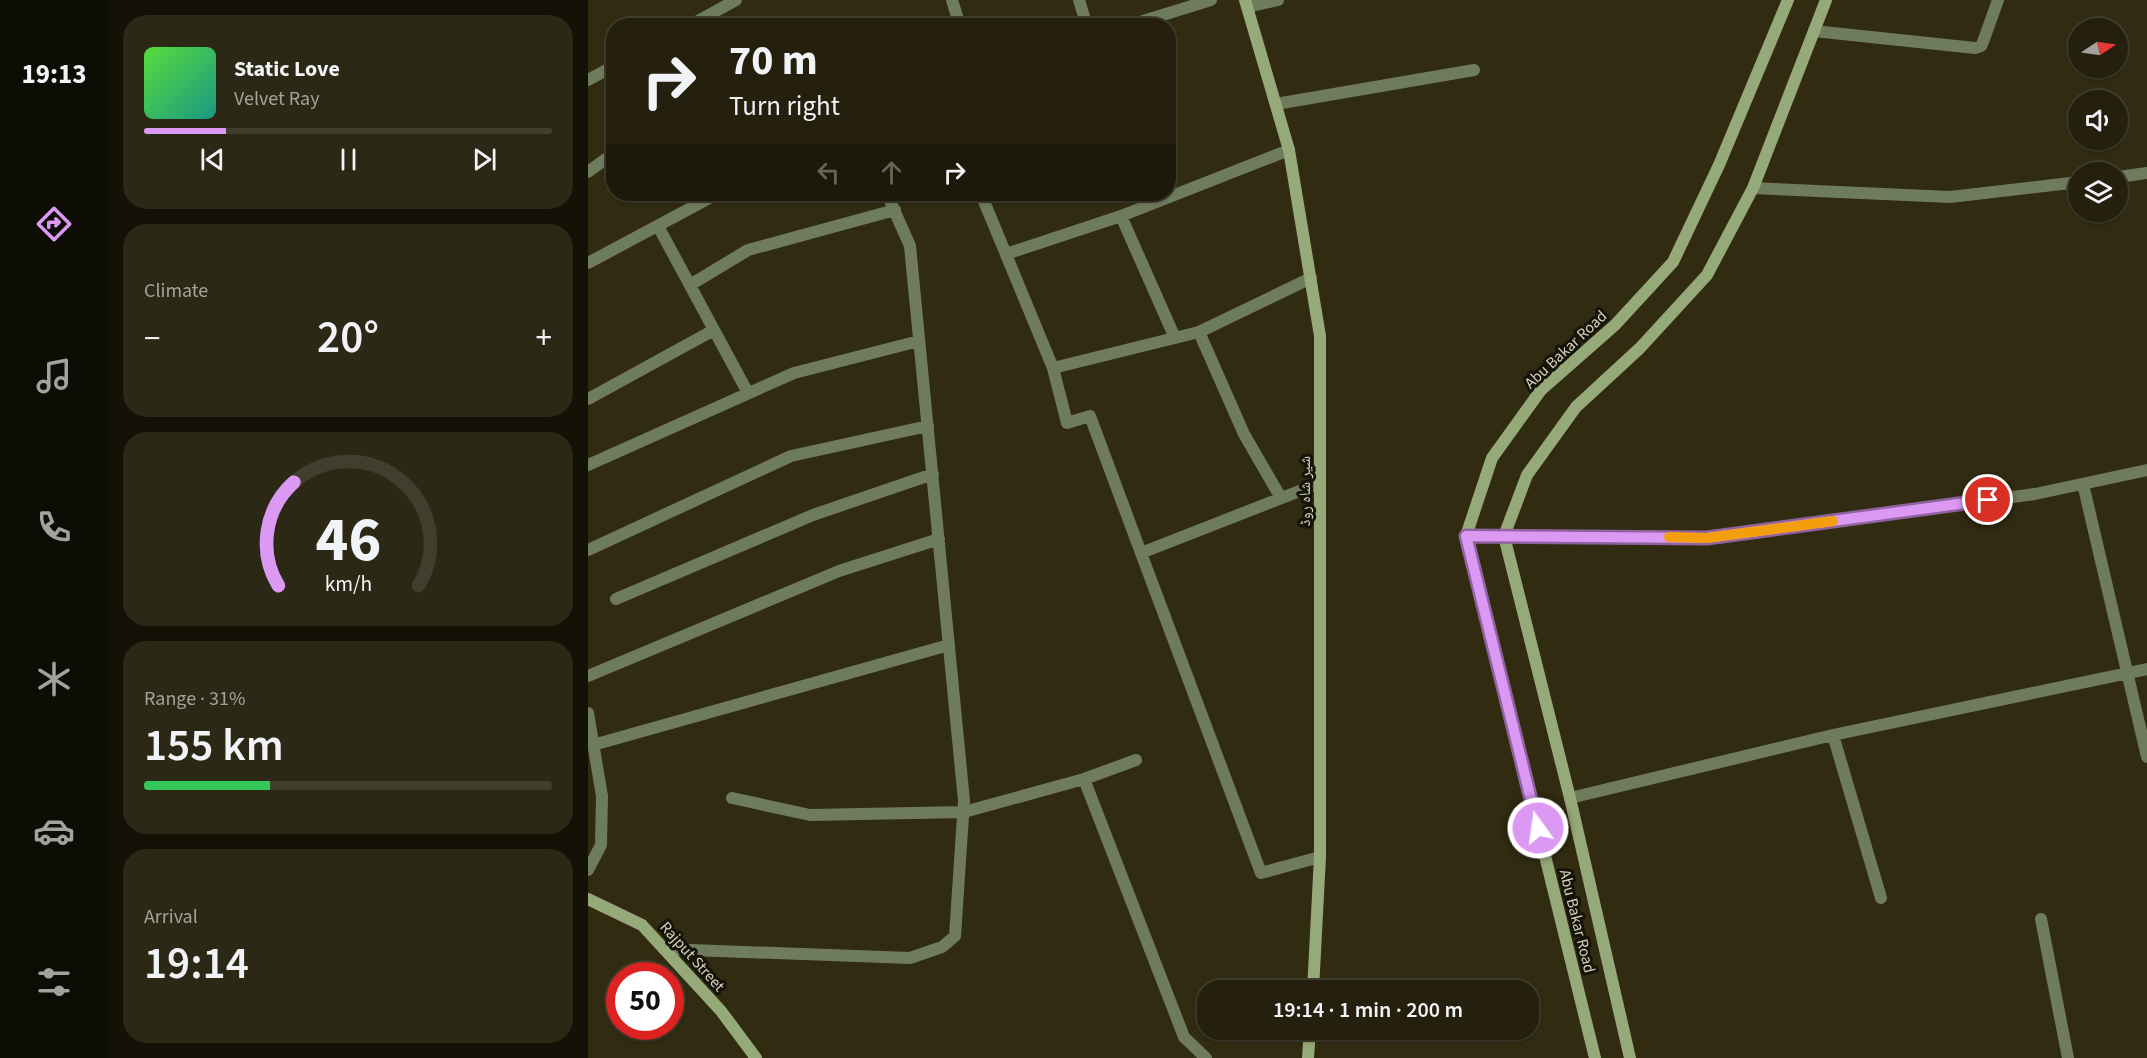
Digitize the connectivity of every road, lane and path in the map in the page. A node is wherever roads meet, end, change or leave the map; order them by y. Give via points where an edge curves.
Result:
1 (736, 0) edge
2 (952, 0) edge
3 (1079, 0) edge
4 (1211, 0) edge
5 (1278, 0) edge
6 (1788, 0) edge
7 (1826, 0) edge
8 (1998, 0) edge
9 (1246, 3) edge
10 (703, 18) edge
11 (958, 18) edge
12 (1085, 18) edge
13 (1153, 18) edge
14 (1814, 31) junction
15 (606, 70) edge
16 (1474, 70) dead end
17 (588, 80) edge
18 (1276, 104) junction
19 (1289, 150) junction
20 (606, 159) edge
21 (588, 172) edge
22 (2147, 173) edge
23 (2128, 176) edge
24 (2068, 183) edge
25 (1753, 188) junction
26 (1176, 194) edge
27 (704, 201) edge
28 (891, 201) edge
29 (984, 201) edge
30 (1159, 201) edge
31 (895, 210) junction
32 (1121, 216) junction
33 (658, 226) junction
34 (1006, 254) junction
35 (588, 263) edge
36 (1311, 278) junction
37 (690, 285) junction
38 (714, 330) junction
39 (1199, 332) junction
40 (1175, 338) junction
41 (919, 341) junction
42 (1053, 368) junction
43 (748, 393) junction
44 (588, 399) edge
45 (928, 426) junction
46 (588, 465) edge
47 (2147, 470) edge
48 (933, 474) junction
49 (1320, 483) junction
50 (2083, 484) junction
51 (1281, 498) junction
52 (1466, 536) junction
53 (1504, 536) junction
54 (939, 539) junction
55 (588, 550) edge
56 (1141, 553) junction
57 (616, 599) dead end
58 (949, 645) junction
59 (2147, 669) edge
60 (2127, 673) junction
61 (588, 676) edge
62 (588, 713) edge
63 (1833, 735) junction
64 (593, 745) junction
65 (2147, 757) edge
66 (1136, 760) dead end
67 (1084, 779) junction
68 (732, 798) dead end
69 (1570, 798) junction
70 (964, 812) junction
71 (1320, 857) junction
72 (588, 870) edge
73 (1881, 898) dead end
74 (588, 899) edge
75 (2042, 919) dead end
76 (664, 949) junction
77 (1313, 980) edge
78 (1309, 1040) edge
79 (756, 1058) edge
80 (1206, 1058) edge
81 (1308, 1058) edge
82 (1595, 1058) edge
83 (1630, 1058) edge
84 (2068, 1058) edge

1 - 10 street
2 - 11 street
3 - 12 street
4 - 13 street
5 - 9 street
6 - 52 main road, Abu Bakar Road via 1719,165 1673,262 1615,325 1541,390 1492,458
7 - 14 main road
8 - 14 street via 1983,42 1975,48
9 - 18 main road, شیر شاہ روڈ
14 - 25 main road
15 - 17 street
16 - 18 street
18 - 19 main road, شیر شاہ روڈ
19 - 26 street
19 - 36 main road, شیر شاہ روڈ
20 - 21 street
22 - 23 street
24 - 25 street via 1950,197
25 - 53 main road via 1707,275 1640,348 1576,407 1527,475
27 - 33 street
28 - 31 street
29 - 34 street
30 - 32 street
31 - 37 street via 748,250
31 - 41 street via 910,246
32 - 34 street
32 - 40 street
33 - 35 street
33 - 37 street
34 - 42 street
36 - 39 street
36 - 49 main road, شیر شاہ روڈ via 1320,336
37 - 38 street
38 - 43 street
38 - 44 street
39 - 40 street
39 - 51 street via 1244,434
40 - 42 street
41 - 43 street via 794,373
41 - 45 street
42 - 56 street via 1067,423 1090,416
43 - 46 street
45 - 48 street
45 - 55 street via 791,456
47 - 50 street
48 - 54 street
48 - 57 street via 813,515
49 - 51 street
49 - 71 main road, شیر شاہ روڈ
50 - 53 street via 2035,494 1707,538
50 - 60 street
51 - 56 street
52 - 53 street
52 - 82 main road, Abu Bakar Road
53 - 69 main road, Abu Bakar Road
54 - 58 street
54 - 61 street via 839,571
56 - 71 street via 1262,873
58 - 64 street
58 - 70 street
59 - 60 street
60 - 63 street
60 - 65 street
62 - 64 street
63 - 69 street
63 - 73 street
64 - 72 street via 602,796 600,845
66 - 67 street
67 - 70 street
67 - 80 street via 1184,1036
68 - 70 street via 810,815
69 - 83 main road, Abu Bakar Road
70 - 76 street via 955,936 942,947 910,958
71 - 77 main road, شیر شاہ روڈ
74 - 76 main road, Rajput Street via 642,925
75 - 84 street
76 - 79 main road, Rajput Street via 721,1011
78 - 81 main road

